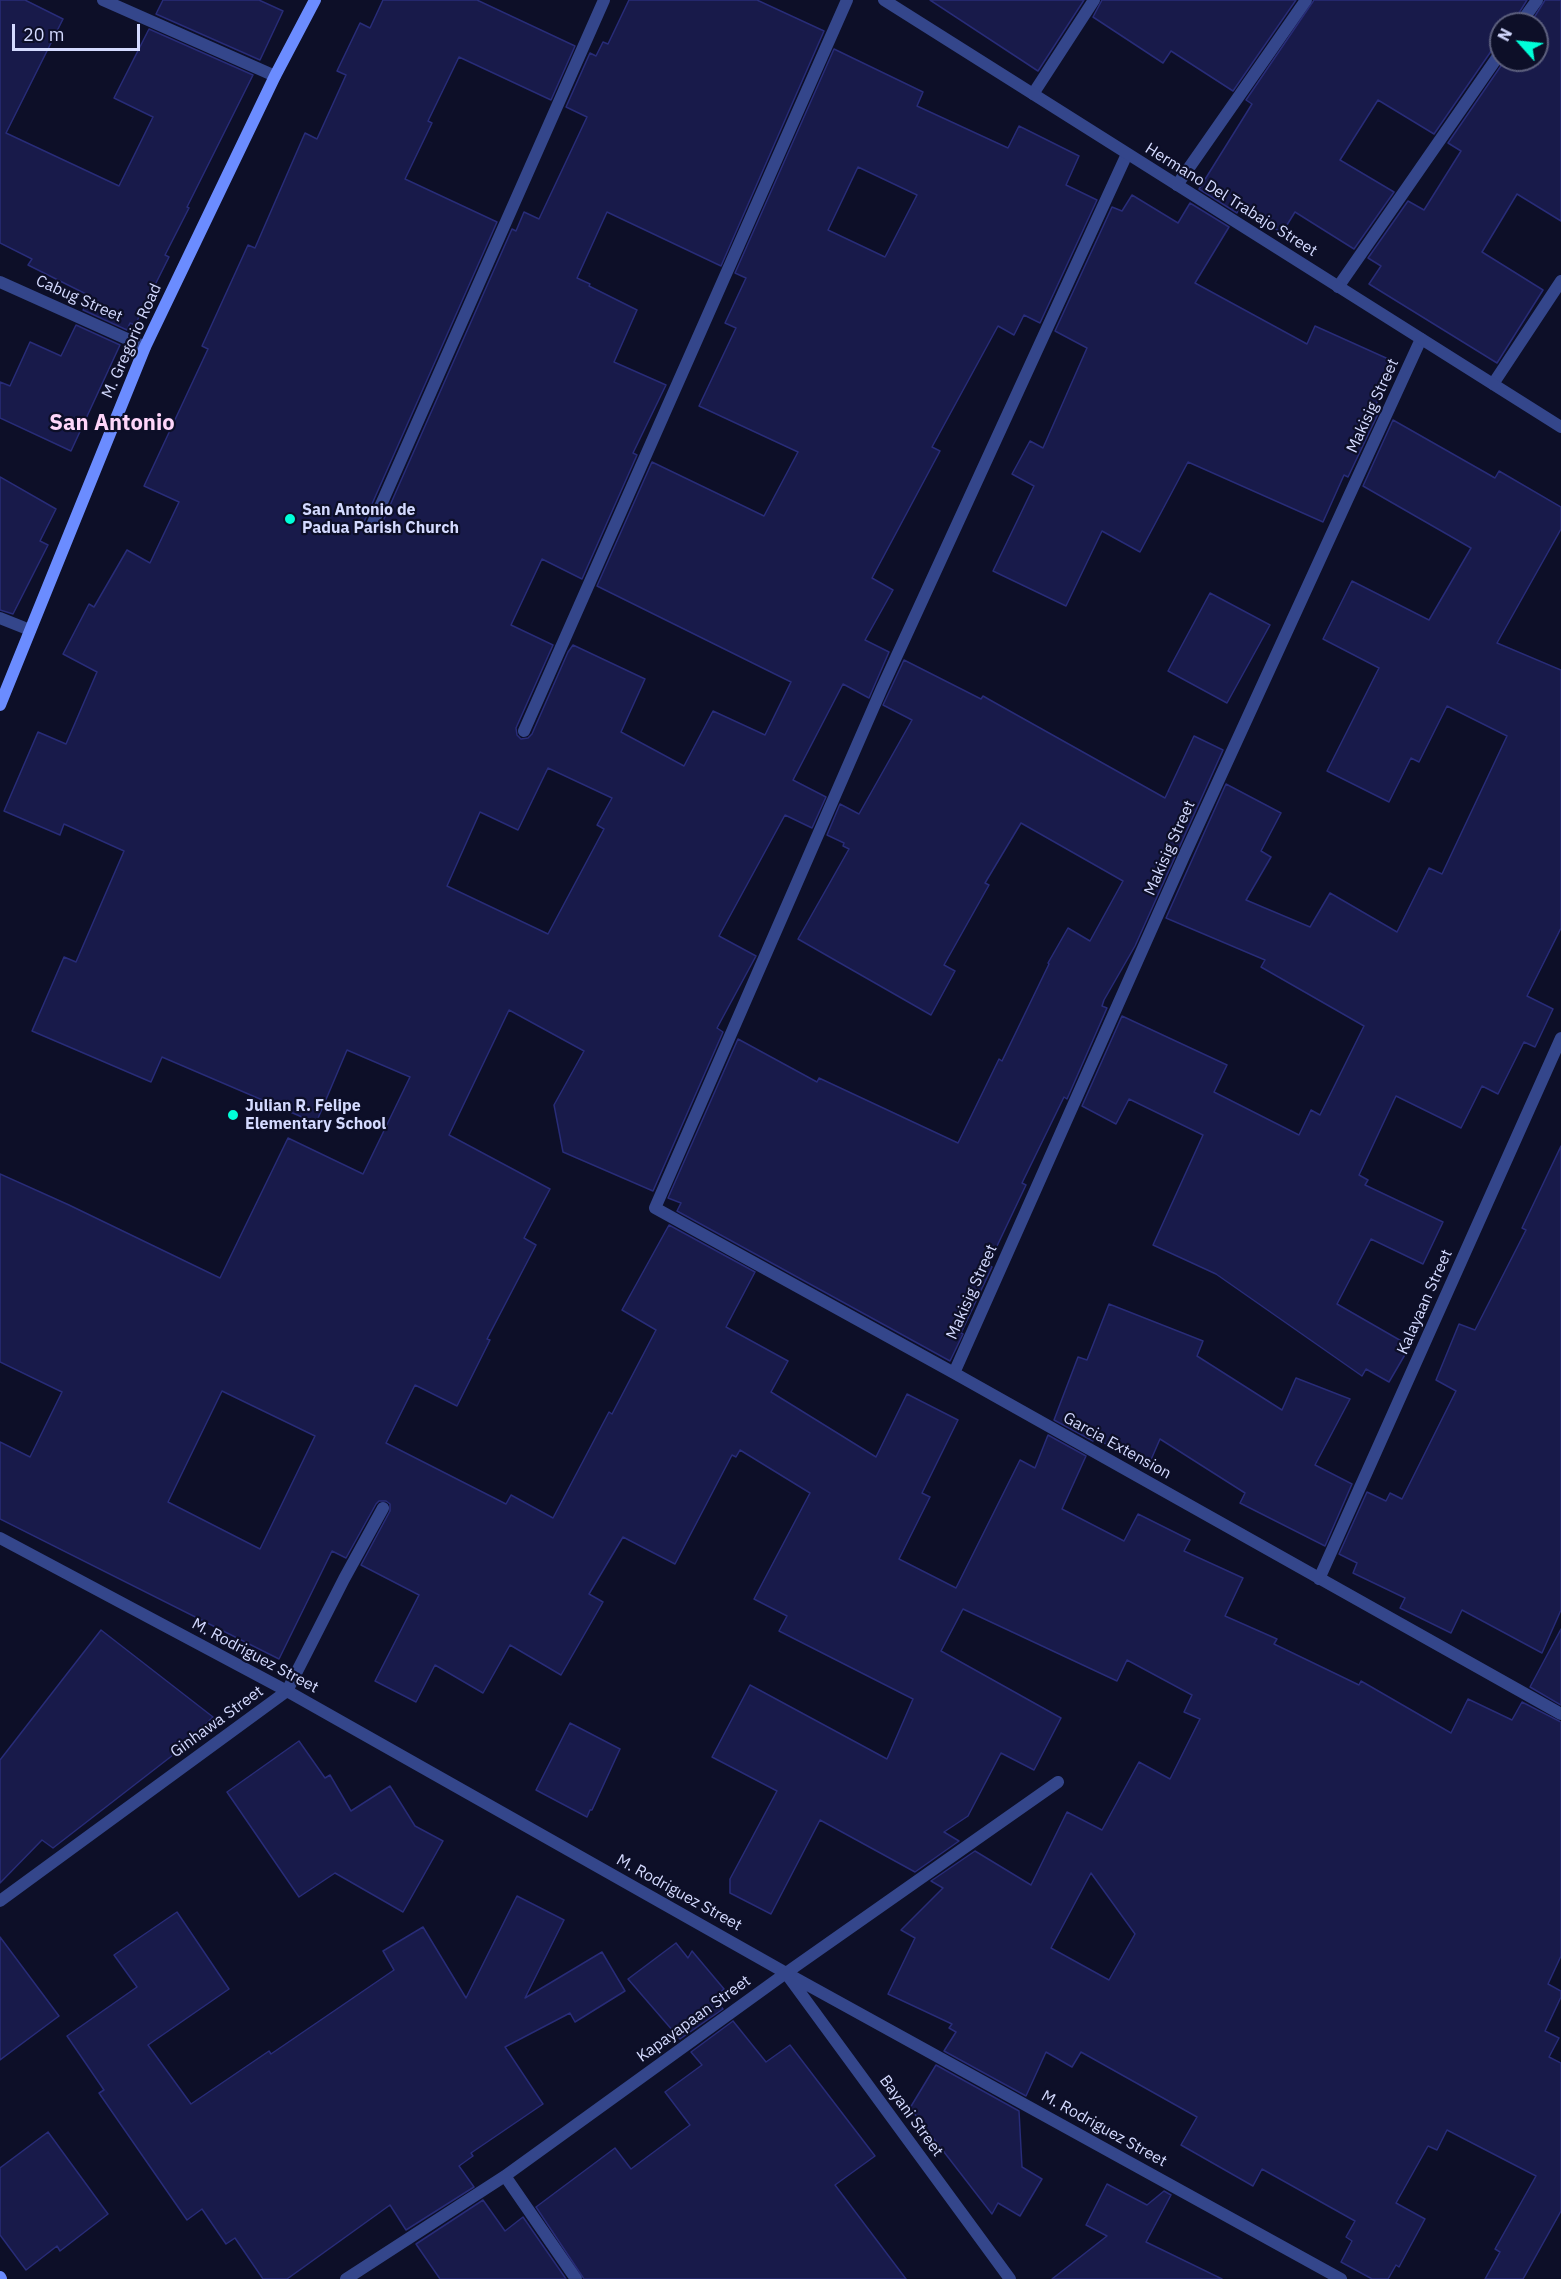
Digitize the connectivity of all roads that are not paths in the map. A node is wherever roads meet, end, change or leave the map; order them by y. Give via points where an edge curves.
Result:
1 (103, 0) edge
2 (315, 0) edge
3 (604, 0) edge
4 (847, 0) edge
5 (1094, 0) edge
6 (1306, 0) edge
7 (888, 1) edge
8 (1489, 69) edge
9 (275, 76) junction
10 (1033, 94) junction
11 (1127, 154) junction
12 (1177, 185) junction
13 (1561, 281) edge
14 (0, 282) edge
15 (1338, 287) junction
16 (1421, 339) junction
17 (145, 347) junction
18 (1493, 384) junction
19 (1561, 427) edge
20 (372, 525) dead end
21 (0, 618) edge
22 (30, 630) junction
23 (0, 705) edge
24 (524, 731) dead end
25 (1561, 1038) edge
26 (954, 1373) junction
27 (383, 1508) dead end
28 (0, 1538) edge
29 (1319, 1579) junction
30 (287, 1691) junction
31 (1561, 1714) edge
32 (1058, 1782) dead end
33 (0, 1901) edge
34 (786, 1973) junction
35 (505, 2176) junction
36 (346, 2279) edge
37 (576, 2279) edge
38 (1010, 2279) edge
39 (1341, 2279) edge

1 - 9 street
2 - 9 main road, M. Gregorio Road
3 - 20 street
4 - 24 street
5 - 10 street
6 - 12 street
7 - 10 street, Hermano Del Trabajo Street
8 - 15 street
9 - 17 main road, M. Gregorio Road
10 - 11 street, Hermano Del Trabajo Street
11 - 12 street, Hermano Del Trabajo Street
11 - 26 street, Garcia Extension via 882,688 655,1208
12 - 15 street, Hermano Del Trabajo Street
13 - 18 street
14 - 17 street, Cabug Street
15 - 16 street, Hermano Del Trabajo Street
16 - 18 street, Hermano Del Trabajo Street
16 - 26 street, Makisig Street via 1184,856
17 - 22 main road, M. Gregorio Road
18 - 19 street, Hermano Del Trabajo Street
21 - 22 street
22 - 23 main road, M. Gregorio Road
25 - 29 street, Kalayaan Street
26 - 29 street, Garcia Extension
27 - 30 street, Ginhawa Street
28 - 30 street, M. Rodriguez Street
29 - 31 street, Garcia Extension
30 - 33 street, Ginhawa Street
30 - 34 street, M. Rodriguez Street
32 - 34 street, Kapayapaan Street
34 - 35 street, Kapayapaan Street
34 - 38 street, Bayani Street
34 - 39 street, M. Rodriguez Street
35 - 36 street, Kapayapaan Street
35 - 37 street

